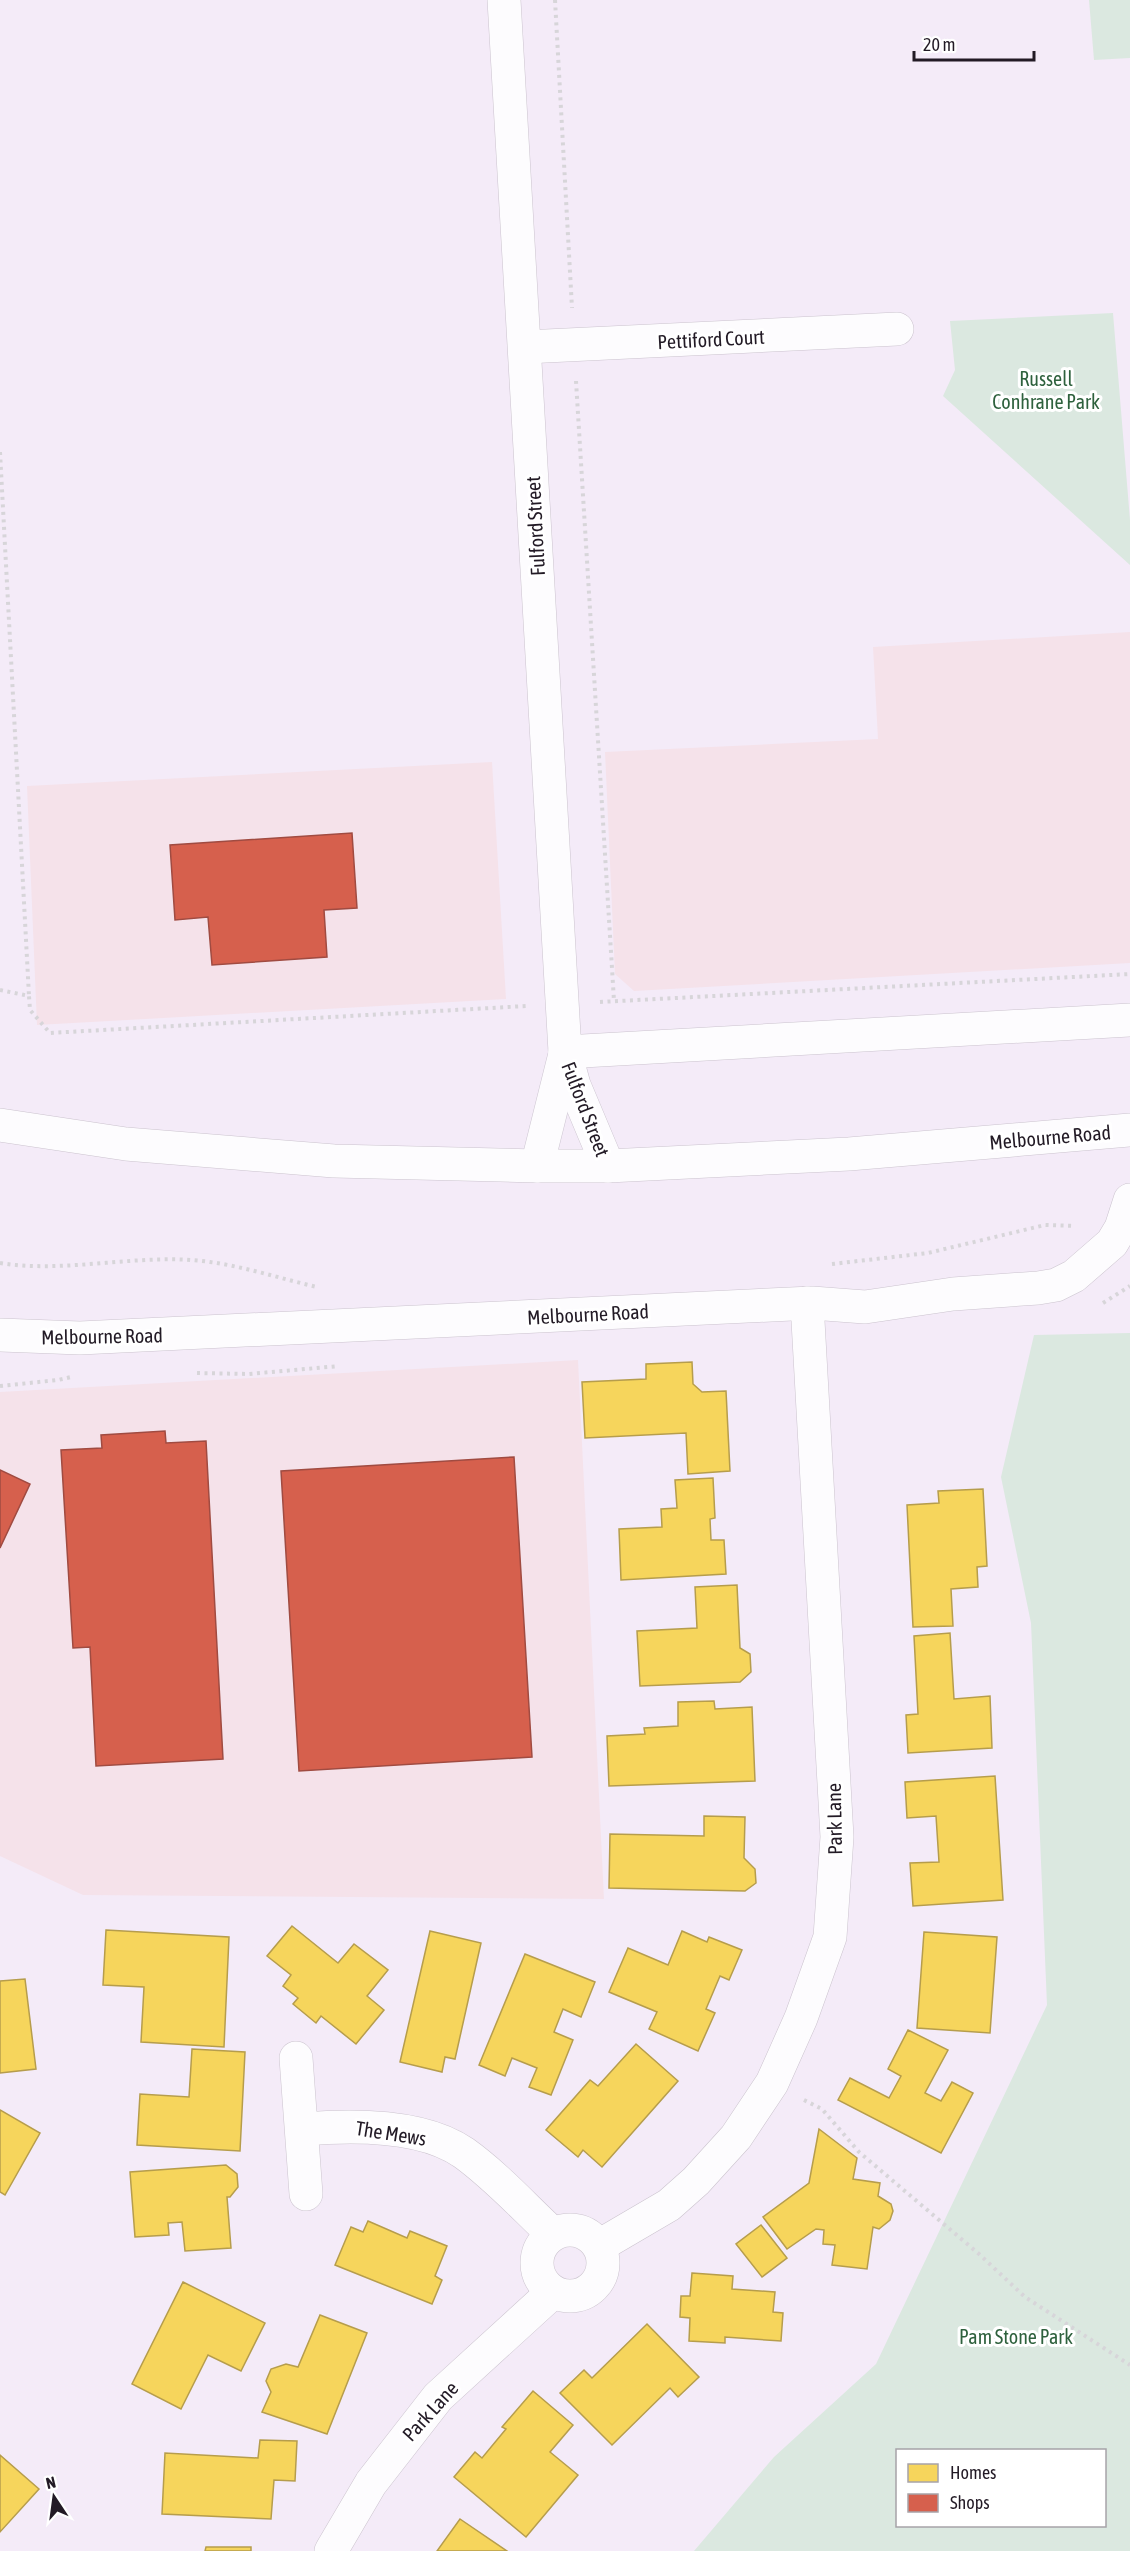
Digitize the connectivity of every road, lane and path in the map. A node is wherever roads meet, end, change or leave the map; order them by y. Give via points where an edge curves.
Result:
1 (504, 0) edge
2 (555, 0) edge
3 (897, 329) dead end
4 (574, 346) junction
5 (525, 347) junction
6 (0, 452) edge
7 (29, 996) dead end
8 (614, 1001) dead end
9 (1130, 1020) edge
10 (565, 1052) junction
11 (0, 1125) edge
12 (1130, 1130) edge
13 (537, 1166) junction
14 (608, 1166) junction
15 (1130, 1200) edge
16 (1108, 1247) junction
17 (0, 1263) edge
18 (825, 1265) dead end
19 (323, 1289) dead end
20 (807, 1303) junction
21 (0, 1335) edge
22 (296, 2058) dead end
23 (772, 2084) junction
24 (303, 2129) junction
25 (306, 2194) dead end
26 (553, 2234) junction
27 (599, 2246) junction
28 (553, 2292) junction
29 (1130, 2365) edge
30 (331, 2551) edge

1 - 5 street, Fulford Street
2 - 4 path
3 - 4 street, Pettiford Court
4 - 5 street, Pettiford Court
4 - 8 path
5 - 10 street, Fulford Street
6 - 7 path
9 - 10 street
10 - 13 street, Fulford Street
10 - 14 street, Fulford Street via 574,1085
11 - 13 street, Melbourne Road via 126,1144 334,1161
12 - 14 street, Melbourne Road via 849,1154
13 - 14 street, Melbourne Road
15 - 16 street, Melbourne Road via 1121,1228
16 - 18 path via 1087,1230 1072,1224 1045,1225 928,1253
16 - 20 street, Melbourne Road via 1070,1279 1048,1287 953,1294 865,1307
17 - 19 path via 24,1267 210,1262
20 - 21 street, Melbourne Road via 100,1337
20 - 23 street, Park Lane via 837,1837 830,1937
22 - 24 street
23 - 27 street, Park Lane via 736,2137 696,2181 669,2205
23 - 29 path via 822,2109 859,2152 1025,2297
24 - 25 street
24 - 26 street, The Mews via 343,2126 433,2138 463,2153
26 - 27 street via 580,2231
26 - 28 street via 542,2244 537,2271
27 - 28 street via 603,2269 591,2289 579,2295
28 - 30 street, Park Lane via 438,2397 371,2483

